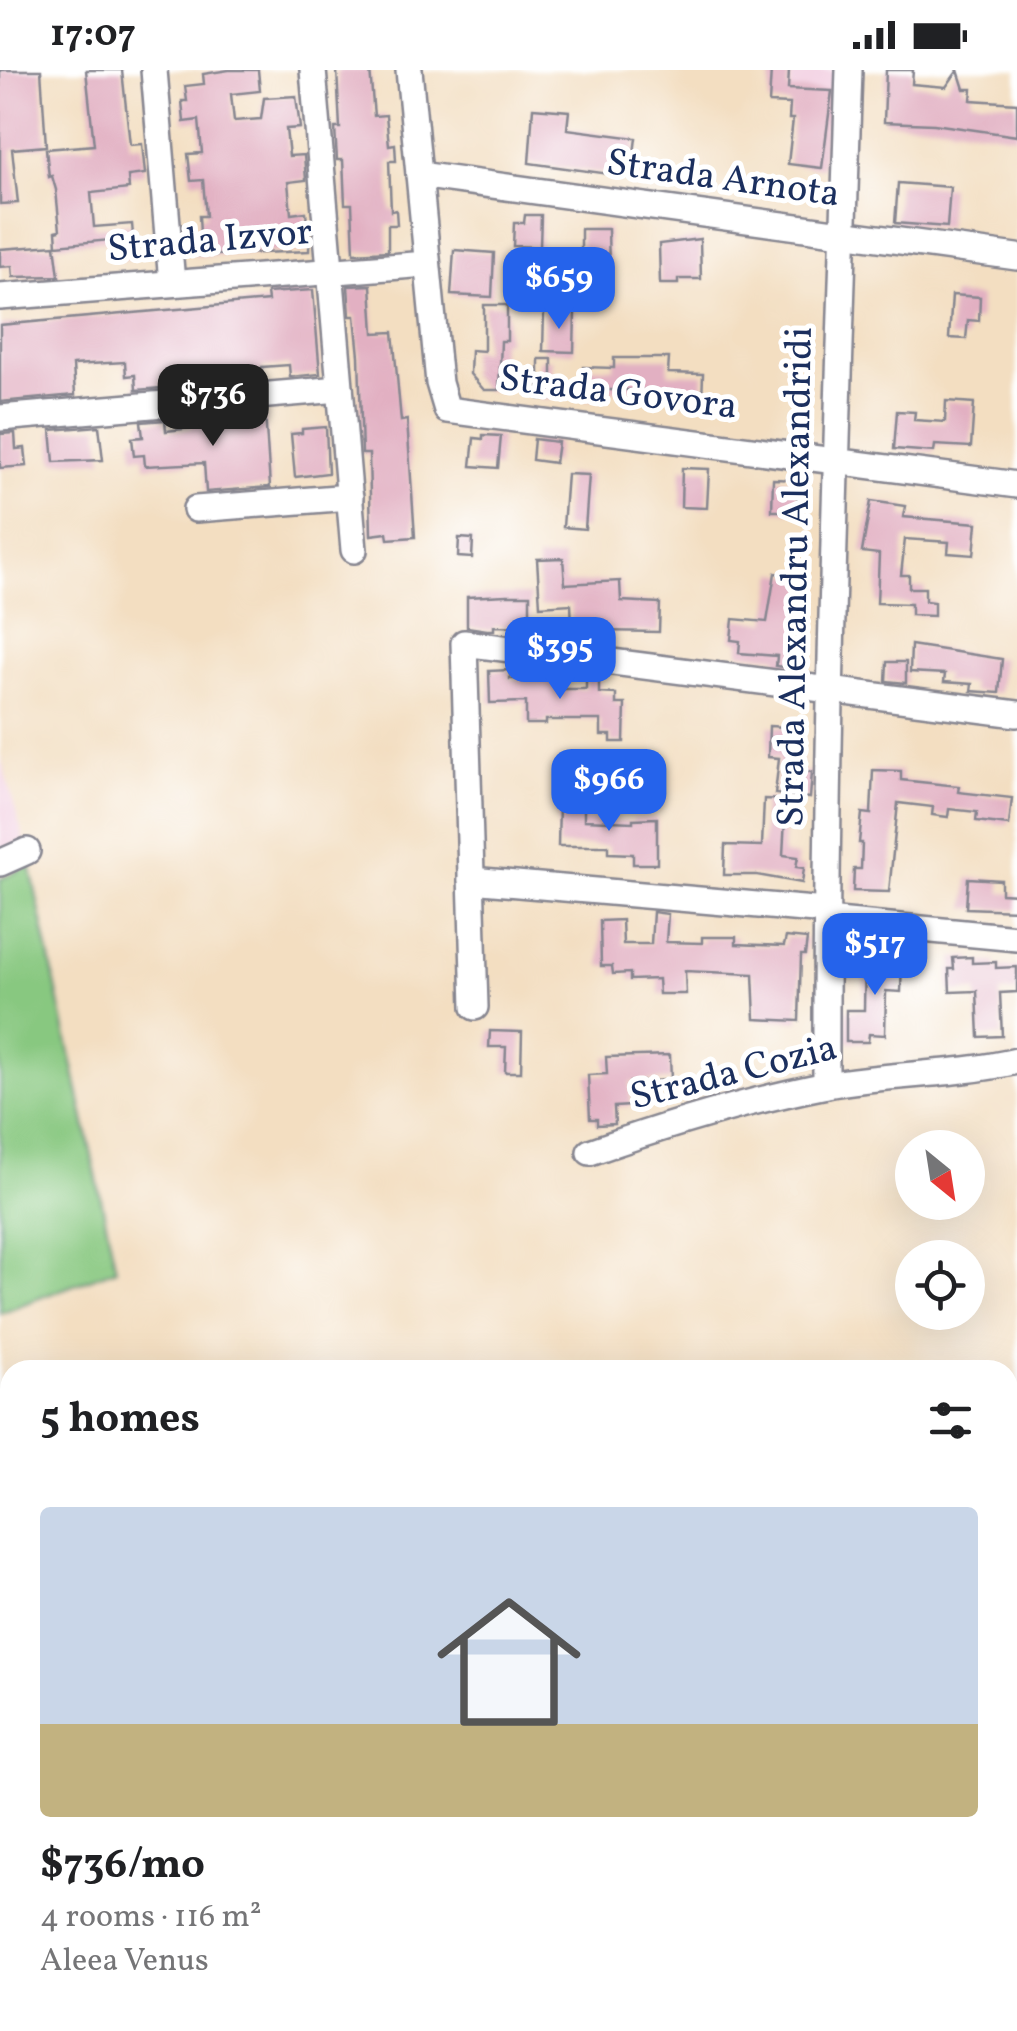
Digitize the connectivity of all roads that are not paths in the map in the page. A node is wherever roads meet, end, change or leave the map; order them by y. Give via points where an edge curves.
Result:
1 (154, 70) edge
2 (313, 70) edge
3 (408, 70) edge
4 (849, 70) edge
5 (419, 176) junction
6 (844, 235) junction
7 (1017, 257) edge
8 (427, 264) junction
9 (330, 270) junction
10 (172, 283) junction
11 (0, 297) edge
12 (340, 389) junction
13 (0, 418) edge
14 (834, 459) junction
15 (1017, 485) edge
16 (350, 497) junction
17 (196, 509) dead end
18 (354, 550) dead end
19 (832, 690) junction
20 (1017, 714) edge
21 (27, 851) dead end
22 (0, 863) edge
23 (471, 880) junction
24 (826, 915) junction
25 (1017, 938) edge
26 (475, 1007) dead end
27 (1017, 1062) edge
28 (826, 1085) junction
29 (590, 1152) dead end

1 - 10 street
2 - 9 street
3 - 5 street
4 - 6 street, Strada Alexandru Alexandridi
5 - 6 street, Strada Arnota
5 - 8 street
6 - 7 street, Strada Arnota
6 - 14 street, Strada Alexandru Alexandridi
8 - 9 street, Strada Izvor
8 - 14 street, Strada Govora via 447,410
9 - 10 street, Strada Izvor
9 - 12 street
10 - 11 street, Strada Izvor
12 - 13 street
12 - 16 street
14 - 15 street, Strada Govora
14 - 19 street, Strada Alexandru Alexandridi
16 - 17 street
16 - 18 street
19 - 20 street
19 - 23 street via 464,643
19 - 24 street, Strada Alexandru Alexandridi
21 - 22 street
23 - 24 street
23 - 26 street
24 - 25 street
24 - 28 street, Strada Alexandru Alexandridi
27 - 28 street, Strada Cozia
28 - 29 street, Strada Cozia via 686,1119

